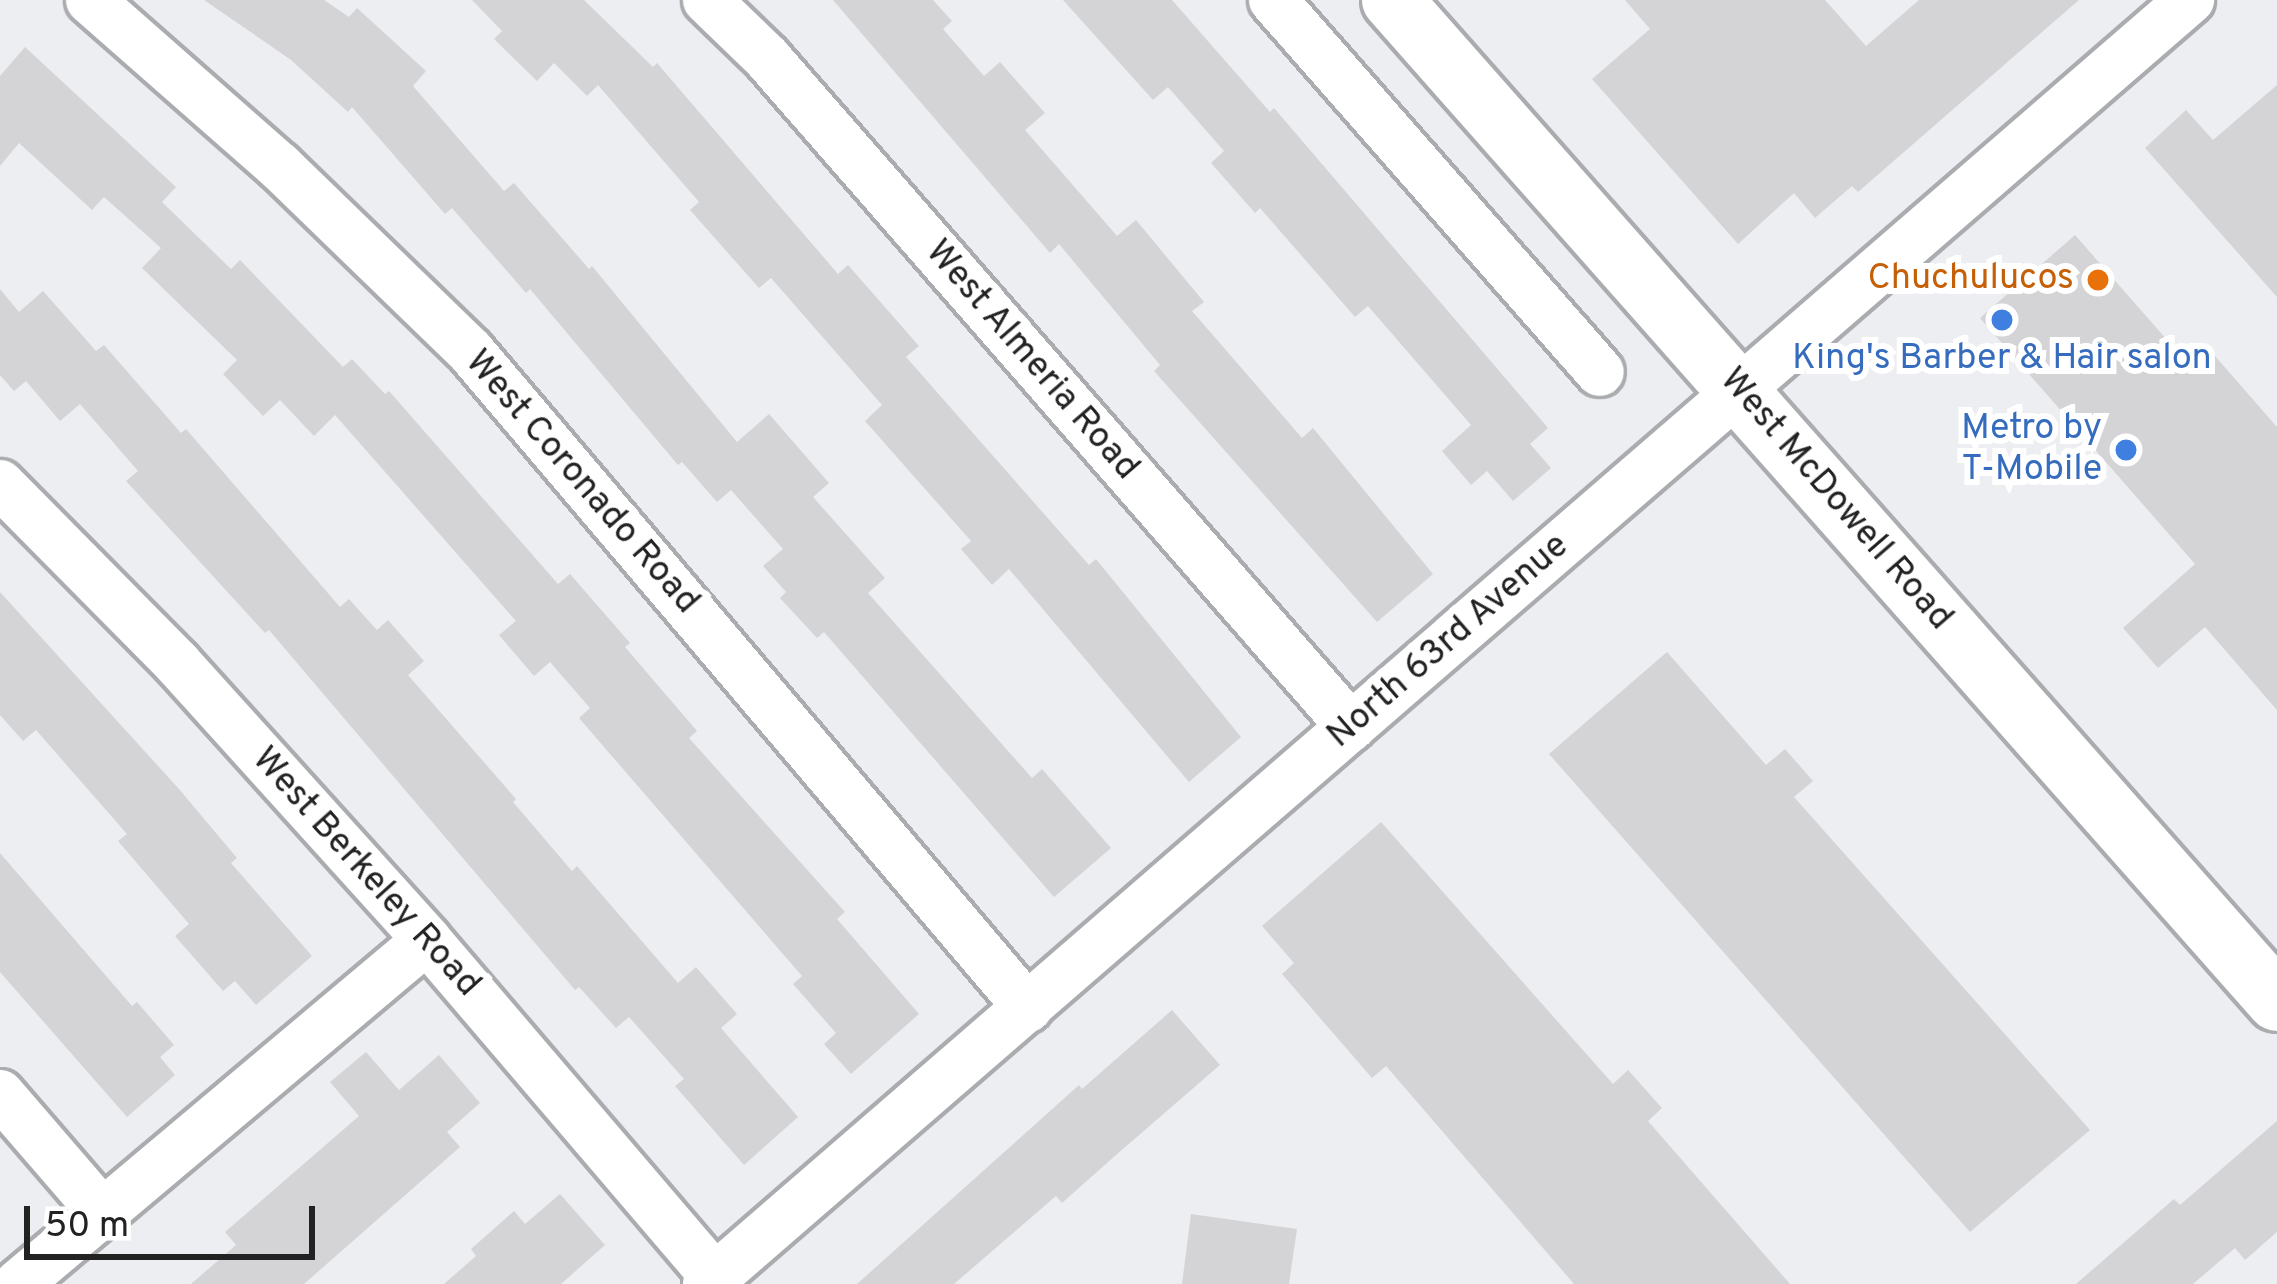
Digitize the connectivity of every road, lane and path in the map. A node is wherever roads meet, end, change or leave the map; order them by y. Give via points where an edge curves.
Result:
1 (707, 0) edge
2 (1273, 0) edge
3 (1392, 0) edge
4 (2191, 0) edge
5 (107, 5) edge
6 (1600, 372) dead end
7 (1737, 390) junction
8 (0, 484) edge
9 (1351, 727) junction
10 (427, 940) junction
11 (2277, 1000) edge
12 (1028, 1008) junction
13 (0, 1094) edge
14 (102, 1212) junction
15 (711, 1280) edge
16 (18, 1284) edge

1 - 9 street, West Almeria Road
2 - 6 street
3 - 7 main road, West McDowell Road
4 - 7 street, North 63rd Avenue
5 - 12 street, West Coronado Road via 470,351
7 - 9 street, North 63rd Avenue
7 - 11 main road, West McDowell Road
8 - 10 street, West Berkeley Road via 177,663
9 - 12 street, North 63rd Avenue
10 - 14 street
10 - 15 street, West Berkeley Road
12 - 15 street, North 63rd Avenue
13 - 14 street
14 - 16 street

